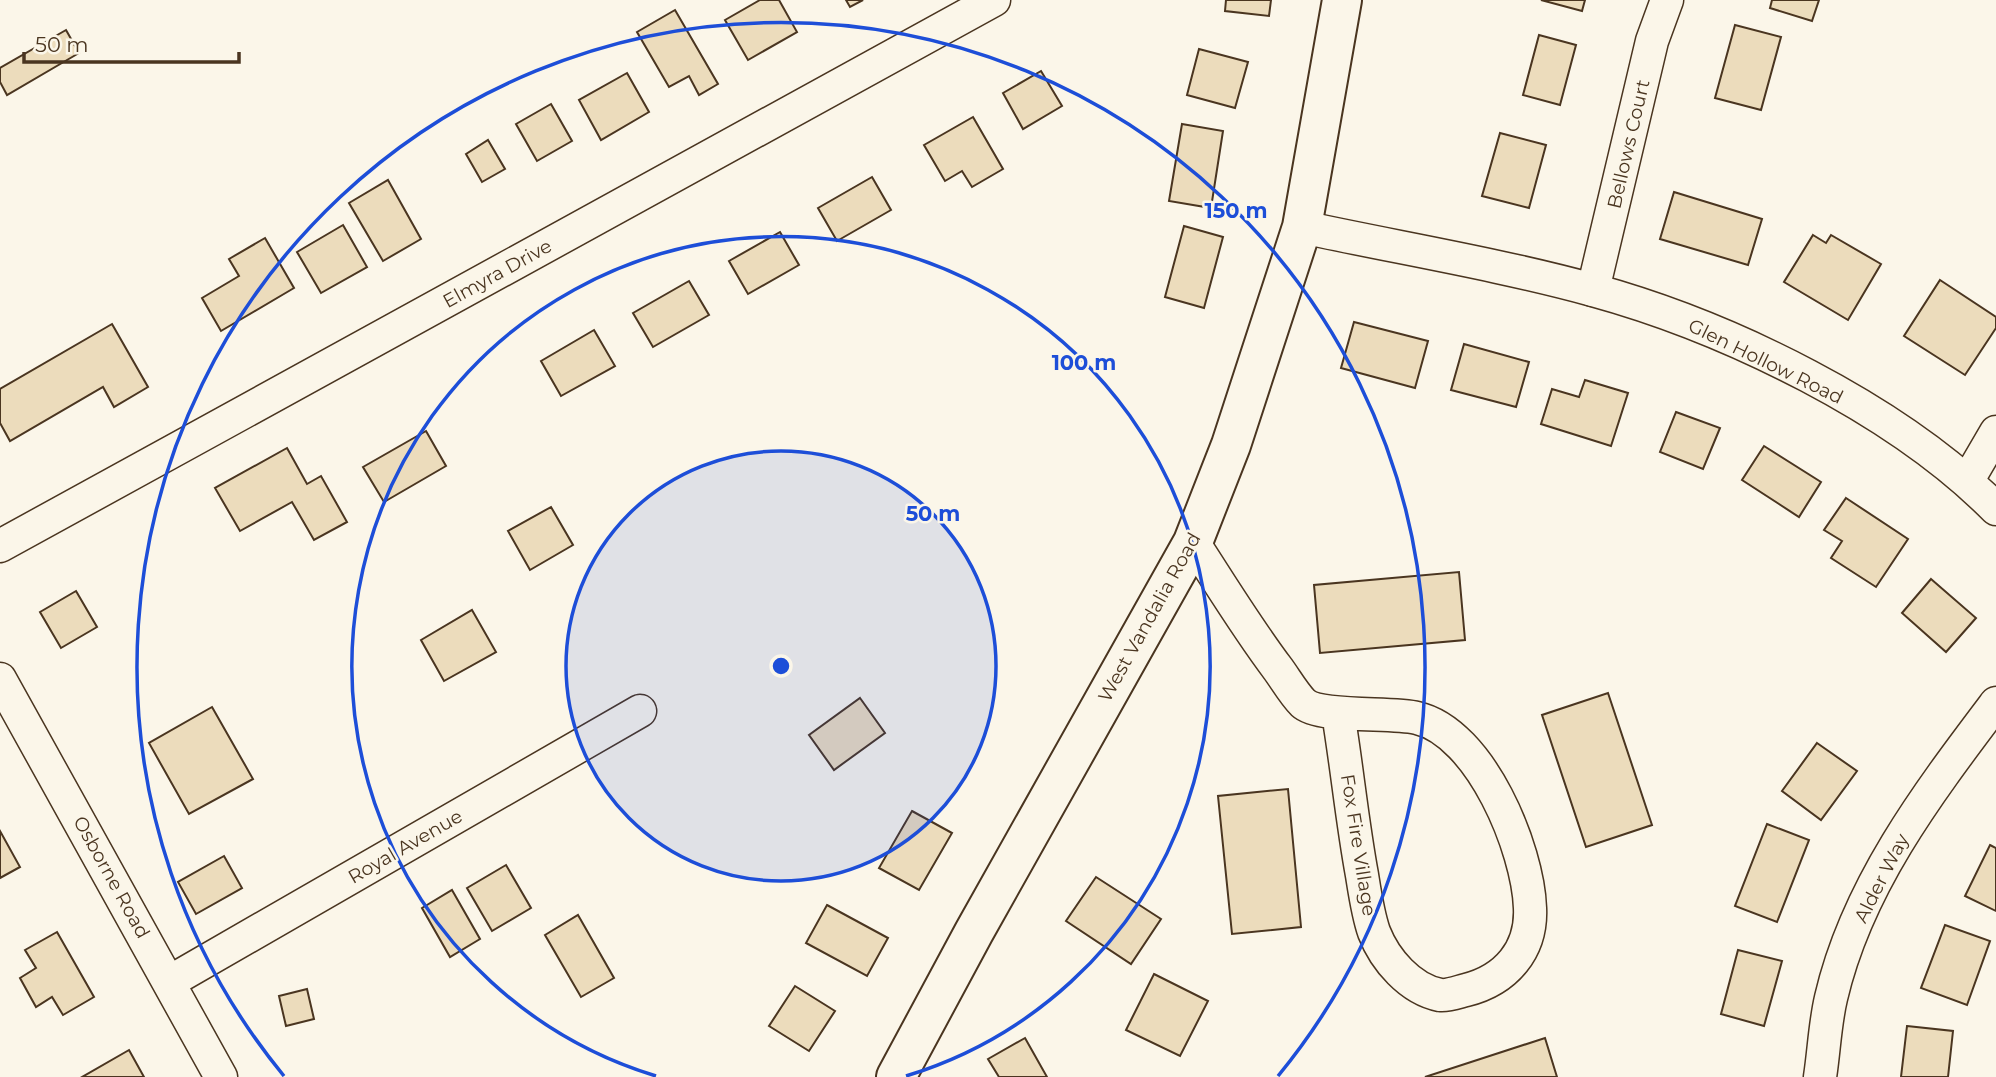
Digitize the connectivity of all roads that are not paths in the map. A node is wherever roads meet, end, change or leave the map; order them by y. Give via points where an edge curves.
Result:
1 (994, 0) edge
2 (1342, 0) edge
3 (1667, 0) edge
4 (1302, 228) junction
5 (1593, 290) junction
6 (1996, 432) edge
7 (1968, 480) junction
8 (1996, 509) edge
9 (1193, 542) junction
10 (0, 545) edge
11 (0, 679) edge
12 (1996, 703) edge
13 (640, 711) dead end
14 (1338, 713) junction
15 (171, 981) junction
16 (221, 1077) edge
17 (897, 1077) edge
18 (1820, 1077) edge

1 - 10 street, Elmyra Drive
2 - 4 main road, West Vandalia Road
3 - 5 street, Bellows Court via 1652,41
4 - 5 street, Glen Hollow Road
4 - 9 main road, West Vandalia Road via 1231,446
5 - 7 street, Glen Hollow Road via 1698,325 1797,371 1887,423
6 - 7 street
7 - 8 street, Glen Hollow Road
9 - 14 street, Fox Fire Village via 1256,641 1305,705
9 - 17 main road, West Vandalia Road
11 - 15 street, Osborne Road
12 - 18 street, Alder Way via 1921,802 1863,905 1831,998
13 - 15 street, Royal Avenue
14 - 14 street, Fox Fire Village via 1377,712 1420,719 1454,738 1503,809 1522,855 1531,927 1518,959 1486,985 1443,996 1413,986 1374,933 1353,830
15 - 16 street, Osborne Road

